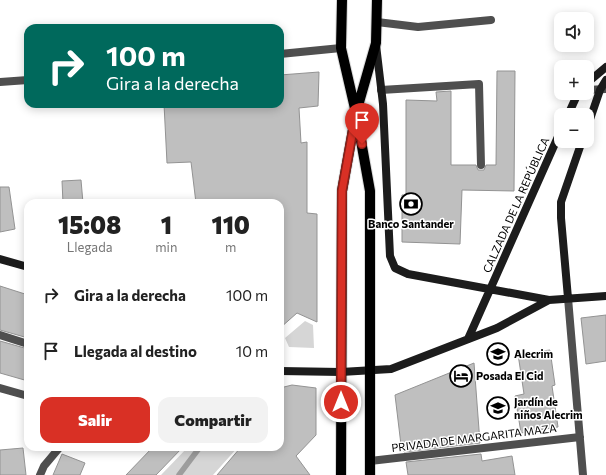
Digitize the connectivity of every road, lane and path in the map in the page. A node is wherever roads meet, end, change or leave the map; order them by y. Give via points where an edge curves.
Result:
1 (342, 0) edge
2 (377, 0) edge
3 (491, 20) dead end
4 (377, 22) junction
5 (376, 43) junction
6 (341, 48) junction
7 (284, 54) edge
8 (606, 67) edge
9 (594, 77) edge
10 (24, 80) edge
11 (606, 80) edge
12 (0, 82) edge
13 (381, 90) junction
14 (603, 90) edge
15 (594, 111) edge
16 (356, 113) junction
17 (554, 146) edge
18 (580, 148) edge
19 (481, 165) dead end
20 (0, 259) edge
21 (24, 267) edge
22 (490, 289) junction
23 (606, 296) edge
24 (568, 298) junction
25 (549, 300) junction
26 (0, 335) edge
27 (468, 339) junction
28 (24, 343) edge
29 (370, 370) junction
30 (284, 371) edge
31 (342, 372) junction
32 (0, 388) edge
33 (24, 395) edge
34 (580, 437) junction
35 (57, 451) edge
36 (370, 461) junction
37 (40, 475) edge
38 (341, 475) edge
39 (370, 475) edge
40 (583, 475) edge

1 - 6 main road
2 - 4 main road
3 - 4 street via 418,27
4 - 5 main road
5 - 13 main road, CALZADA DE LA REPÚBLICA
5 - 16 main road
6 - 7 street
6 - 16 main road
8 - 9 main road
10 - 12 street
11 - 14 main road
13 - 19 street via 479,84
13 - 22 main road, CALZADA DE LA REPÚBLICA via 390,256 395,268 408,274
14 - 15 main road
16 - 29 main road via 370,191
16 - 31 main road via 342,191
17 - 22 main road, CALZADA DE LA REPÚBLICA
18 - 24 main road via 561,202
20 - 21 main road
22 - 25 main road
22 - 27 main road, CALZADA DE LA REPÚBLICA
23 - 24 main road
24 - 25 main road
24 - 34 street
25 - 27 main road via 497,328
26 - 28 street
27 - 29 main road via 391,369
29 - 31 main road
29 - 36 main road
30 - 31 main road
31 - 38 main road
32 - 33 street
34 - 36 street, PRIVADA DE MARGARITA MAZA
34 - 40 street
35 - 37 street
36 - 39 main road

